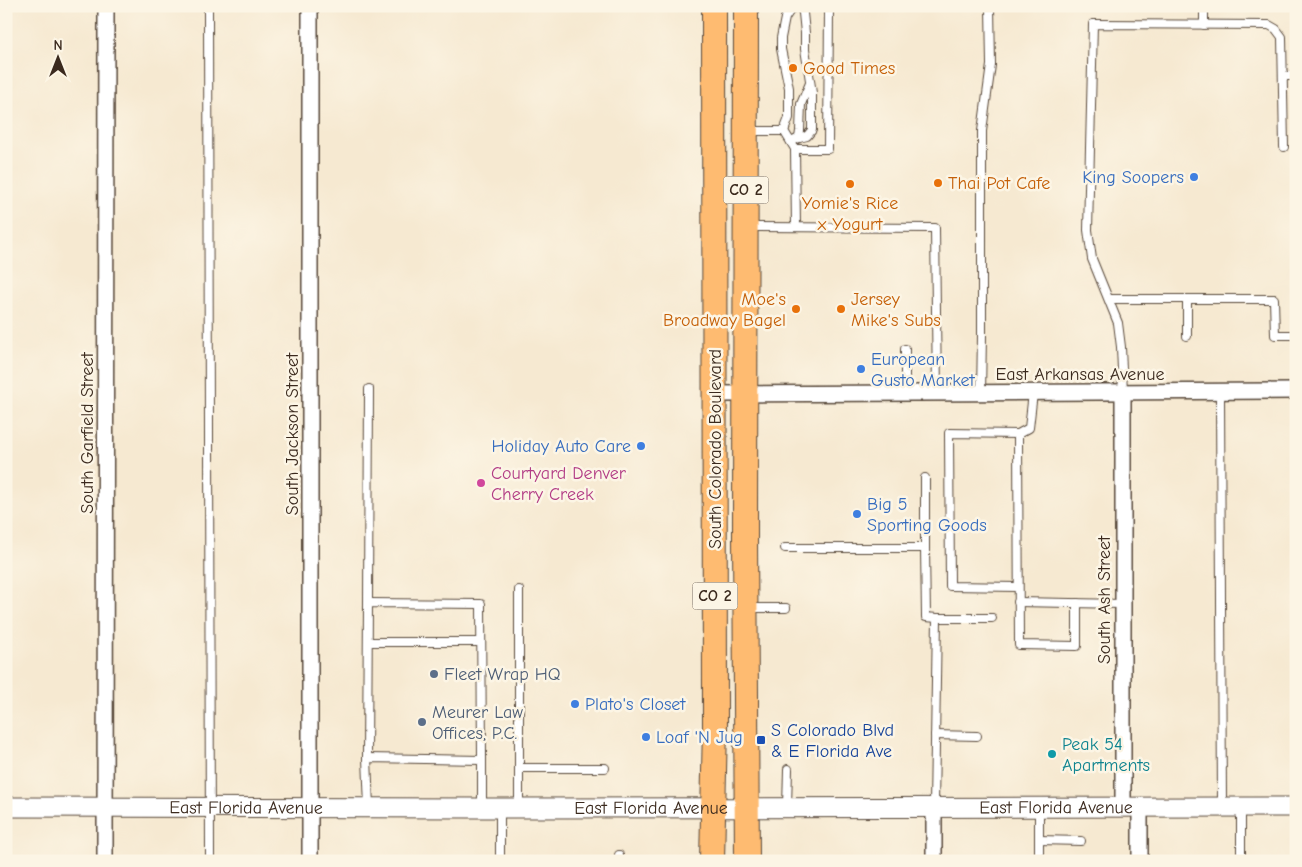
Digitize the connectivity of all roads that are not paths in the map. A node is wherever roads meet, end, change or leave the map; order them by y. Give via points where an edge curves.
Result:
1 (106, 6) edge
2 (208, 6) edge
3 (310, 6) edge
4 (714, 6) edge
5 (746, 6) edge
6 (793, 6) edge
7 (800, 6) edge
8 (829, 6) edge
9 (990, 6) edge
10 (1204, 6) edge
11 (1204, 25) junction
12 (1283, 76) junction
13 (1296, 76) edge
14 (810, 81) junction
15 (746, 131) junction
16 (784, 131) junction
17 (799, 138) junction
18 (793, 145) junction
19 (1284, 146) dead end
20 (745, 227) junction
21 (796, 227) junction
22 (1109, 300) junction
23 (1187, 300) junction
24 (1296, 335) edge
25 (1187, 336) dead end
26 (905, 350) dead end
27 (369, 389) dead end
28 (1296, 391) edge
29 (1123, 392) junction
30 (1220, 392) junction
31 (1033, 393) junction
32 (715, 394) junction
33 (745, 394) junction
34 (905, 394) junction
35 (936, 394) junction
36 (981, 394) junction
37 (1018, 434) junction
38 (925, 478) dead end
39 (785, 548) dead end
40 (925, 548) junction
41 (1018, 587) junction
42 (519, 590) dead end
43 (1018, 602) junction
44 (368, 603) junction
45 (1078, 603) junction
46 (1123, 604) junction
47 (746, 608) junction
48 (786, 608) dead end
49 (937, 618) junction
50 (992, 618) dead end
51 (368, 642) junction
52 (481, 642) junction
53 (935, 735) junction
54 (978, 736) dead end
55 (367, 758) junction
56 (482, 760) junction
57 (519, 768) junction
58 (605, 768) dead end
59 (788, 769) dead end
60 (6, 807) edge
61 (105, 807) junction
62 (210, 807) junction
63 (713, 807) junction
64 (1131, 807) junction
65 (1222, 807) junction
66 (1241, 807) junction
67 (1296, 807) edge
68 (310, 808) junction
69 (368, 808) junction
70 (491, 808) junction
71 (519, 808) junction
72 (747, 808) junction
73 (788, 808) junction
74 (934, 808) junction
75 (1039, 808) junction
76 (1039, 840) junction
77 (1081, 841) dead end
78 (105, 861) edge
79 (210, 861) edge
80 (310, 861) edge
81 (500, 861) edge
82 (712, 861) edge
83 (747, 861) edge
84 (934, 861) edge
85 (1039, 861) edge
86 (1140, 861) edge
87 (1242, 861) edge

1 - 61 street, South Garfield Street
2 - 62 lane
3 - 68 street, South Jackson Street
4 - 32 main road, South Colorado Boulevard / CO 2
5 - 15 main road, South Colorado Boulevard / CO 2
6 - 16 lane via 785,18 781,38 789,118
7 - 14 lane
8 - 18 lane via 828,149
9 - 36 lane via 991,64 982,131
10 - 11 lane
11 - 12 lane via 1269,25 1276,29 1282,37
11 - 22 lane via 1093,24 1088,230 1092,259
12 - 13 lane
12 - 19 lane
14 - 17 lane via 801,104
14 - 17 lane via 812,130
15 - 16 lane
15 - 20 main road, South Colorado Boulevard / CO 2
16 - 18 lane
17 - 18 lane
18 - 21 lane
20 - 21 lane
20 - 33 main road, South Colorado Boulevard / CO 2
21 - 35 lane via 935,228
22 - 23 lane
22 - 29 lane via 1118,324
23 - 24 lane via 1274,299 1275,335
23 - 25 lane
26 - 34 lane
27 - 44 lane
28 - 30 street, East Arkansas Avenue
29 - 30 street, East Arkansas Avenue
29 - 31 street, East Arkansas Avenue
29 - 46 street, South Ash Street
30 - 65 lane
31 - 36 street, East Arkansas Avenue
31 - 37 lane via 1029,428
32 - 33 street, East Arkansas Avenue
32 - 63 main road, South Colorado Boulevard / CO 2
33 - 34 street, East Arkansas Avenue
33 - 47 main road, South Colorado Boulevard / CO 2
34 - 35 street, East Arkansas Avenue
35 - 36 street, East Arkansas Avenue
37 - 41 lane
37 - 41 lane via 949,433 950,586
38 - 40 lane
39 - 40 lane
40 - 49 lane via 926,617
41 - 43 lane
42 - 57 lane
43 - 45 lane
43 - 45 lane via 1019,645 1077,646
44 - 51 lane
44 - 52 lane via 481,604
45 - 46 lane
46 - 64 street, South Ash Street
47 - 48 lane
47 - 72 main road, South Colorado Boulevard / CO 2
49 - 50 lane
49 - 53 lane
51 - 52 lane
51 - 55 lane
52 - 56 lane
53 - 54 lane
53 - 74 lane
55 - 56 lane
55 - 69 lane
56 - 70 lane
57 - 58 lane
57 - 71 lane
59 - 73 lane
60 - 61 street, East Florida Avenue
61 - 62 street, East Florida Avenue
61 - 78 street, South Garfield Street
62 - 68 street, East Florida Avenue
62 - 79 lane
63 - 71 street, East Florida Avenue
63 - 72 street, East Florida Avenue
63 - 82 main road, South Colorado Boulevard / CO 2
64 - 65 street, East Florida Avenue
64 - 75 street, East Florida Avenue
64 - 86 street, South Ash Street
65 - 66 street, East Florida Avenue
66 - 67 street, East Florida Avenue
66 - 87 lane
68 - 69 street, East Florida Avenue
68 - 80 street, South Jackson Street
69 - 70 street, East Florida Avenue
70 - 71 street, East Florida Avenue
70 - 81 lane
72 - 73 street, East Florida Avenue
72 - 83 main road, South Colorado Boulevard / CO 2
73 - 74 street, East Florida Avenue
74 - 75 street, East Florida Avenue
74 - 84 street
75 - 76 lane
76 - 77 lane
76 - 85 lane

